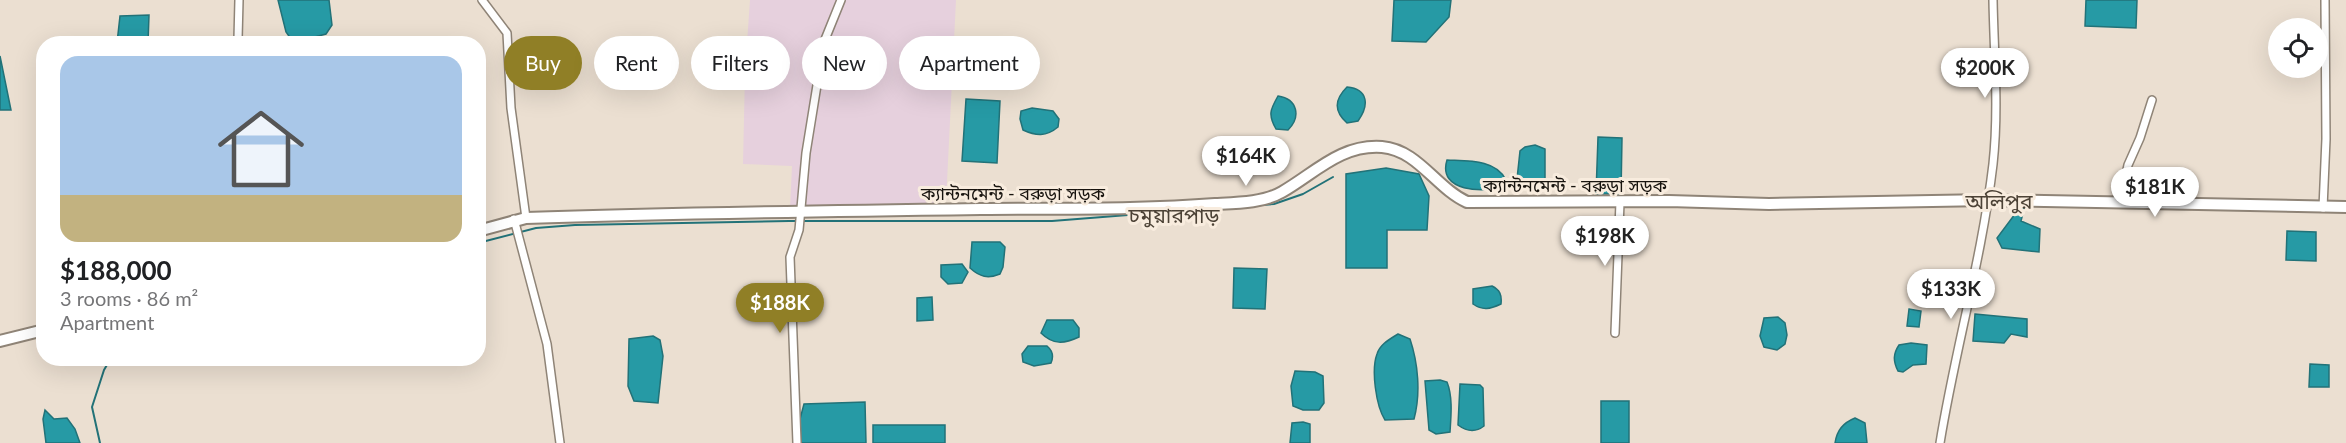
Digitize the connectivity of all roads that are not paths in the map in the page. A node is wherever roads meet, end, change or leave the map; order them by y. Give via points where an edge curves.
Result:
1 (239, 0) edge
2 (482, 0) edge
3 (841, 0) edge
4 (1994, 0) edge
5 (2325, 0) edge
6 (238, 36) edge
7 (2152, 100) dead end
8 (1988, 200) junction
9 (1620, 202) junction
10 (2120, 203) junction
11 (2322, 207) junction
12 (2346, 207) edge
13 (801, 213) junction
14 (526, 218) junction
15 (514, 219) junction
16 (486, 228) edge
17 (36, 332) edge
18 (1615, 333) dead end
19 (0, 341) edge
20 (560, 443) edge
21 (796, 443) edge
22 (1940, 443) edge

1 - 6 street
2 - 14 street via 507,33 511,108
3 - 13 street via 824,42 806,153
4 - 8 street via 1997,106
5 - 11 street via 2326,139
7 - 10 street via 2127,165
8 - 9 main road, ক্যান্টনমেন্ট - বরুড়া সড়ক
8 - 10 main road, ক্যান্টনমেন্ট - বরুড়া সড়ক
8 - 22 street
9 - 13 main road, ক্যান্টনমেন্ট - বরুড়া সড়ক via 1467,202 1455,197 1410,156 1383,147 1350,150 1262,200 1112,209
9 - 18 street
10 - 11 main road, ক্যান্টনমেন্ট - বরুড়া সড়ক
11 - 12 main road, ক্যান্টনমেন্ট - বরুড়া সড়ক
13 - 14 main road, ক্যান্টনমেন্ট - বরুড়া সড়ক
13 - 21 street via 790,257
14 - 15 main road, ক্যান্টনমেন্ট - বরুড়া সড়ক
15 - 16 main road, ক্যান্টনমেন্ট - বরুড়া সড়ক
15 - 20 street via 547,344
17 - 19 main road

